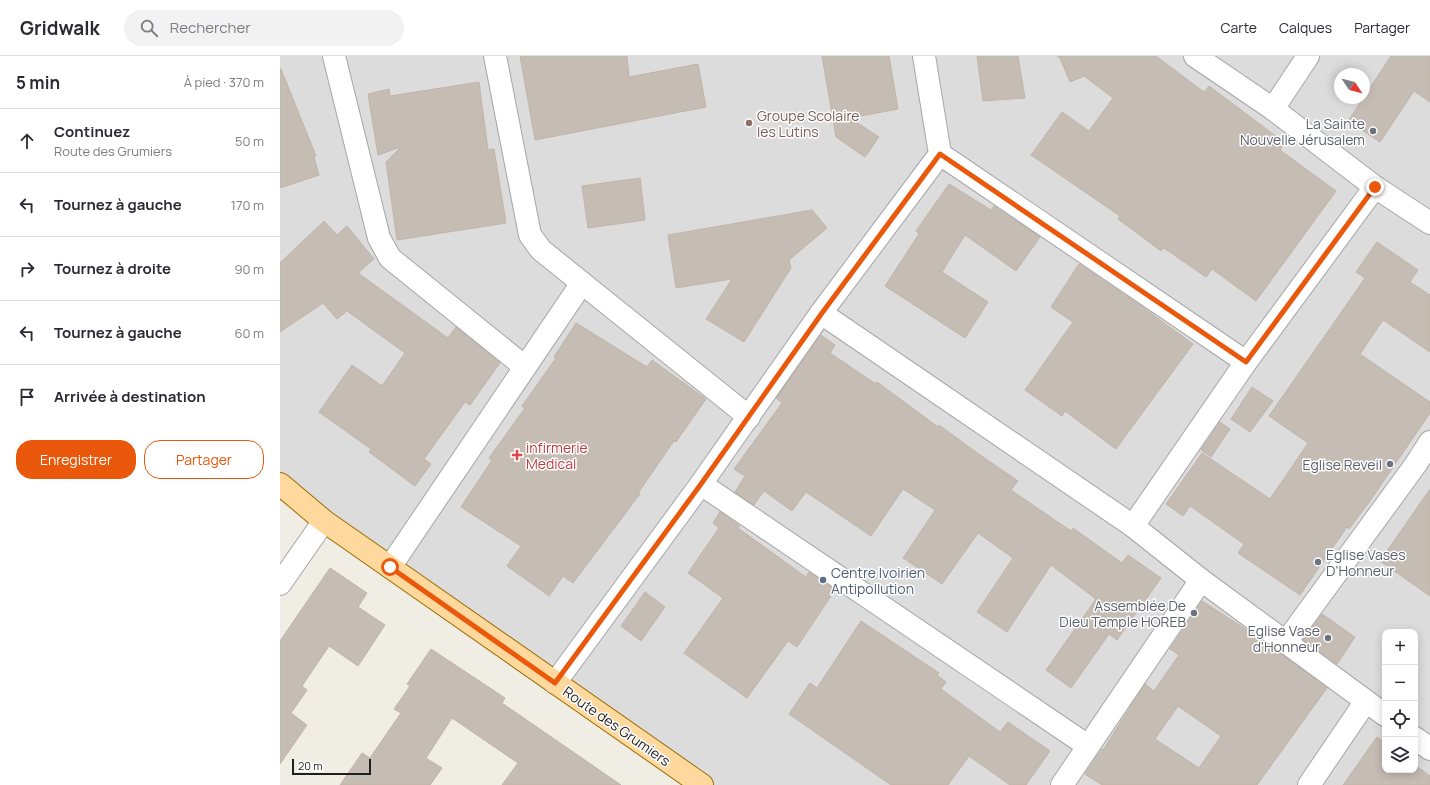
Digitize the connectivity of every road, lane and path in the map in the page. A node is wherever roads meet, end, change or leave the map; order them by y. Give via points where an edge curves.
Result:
1 (334, 56) edge
2 (495, 56) edge
3 (924, 56) edge
4 (1195, 56) edge
5 (1308, 56) edge
6 (1273, 109) junction
7 (940, 154) junction
8 (1375, 187) junction
9 (1430, 223) edge
10 (582, 284) junction
11 (822, 313) junction
12 (1246, 362) junction
13 (525, 367) junction
14 (749, 417) junction
15 (1430, 442) edge
16 (1423, 469) edge
17 (280, 484) edge
18 (701, 484) junction
19 (324, 521) junction
20 (1133, 526) junction
21 (390, 567) junction
22 (1201, 580) junction
23 (280, 584) edge
24 (1286, 642) junction
25 (555, 683) junction
26 (1366, 701) junction
27 (1382, 713) edge
28 (1418, 740) edge
29 (1088, 746) junction
30 (1430, 749) edge
31 (702, 785) edge
32 (1062, 785) edge
33 (1310, 785) edge

1 - 13 street via 379,238 390,258
2 - 10 street via 530,235 541,250
3 - 7 street
4 - 6 street
5 - 6 street
6 - 8 street
7 - 11 street
7 - 12 street
8 - 9 street
8 - 12 street
10 - 13 street
10 - 14 street
11 - 14 street
11 - 20 street
12 - 20 street
13 - 21 street
14 - 18 street
15 - 16 street
16 - 24 street
17 - 19 main road, Route des Grumiers
18 - 25 street
18 - 29 street
19 - 21 main road, Route des Grumiers
19 - 23 street
20 - 22 street
21 - 25 main road, Route des Grumiers
22 - 24 street
22 - 29 street
24 - 26 street
25 - 31 main road, Route des Grumiers
26 - 27 street
26 - 33 street
28 - 30 street
29 - 32 street

